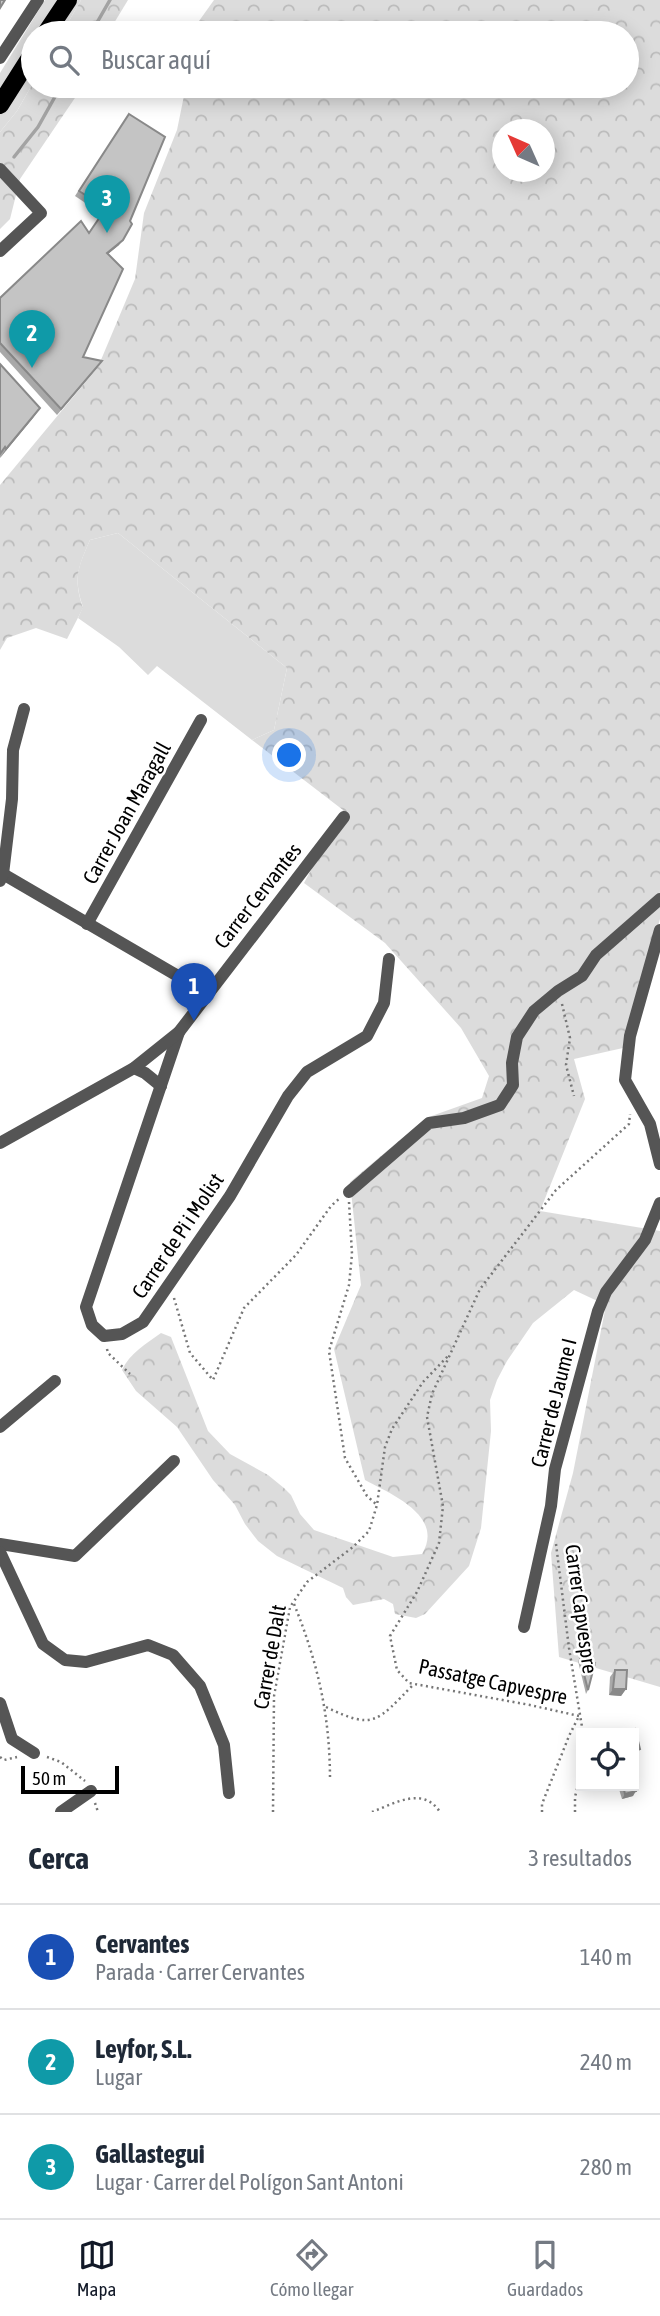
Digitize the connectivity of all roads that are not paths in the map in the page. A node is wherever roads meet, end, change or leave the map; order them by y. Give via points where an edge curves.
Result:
1 (38, 0) edge
2 (68, 0) edge
3 (24, 21) edge
4 (54, 21) edge
5 (21, 26) edge
6 (0, 58) edge
7 (21, 72) edge
8 (0, 105) edge
9 (0, 169) edge
10 (0, 251) edge
11 (24, 709) dead end
12 (201, 720) dead end
13 (344, 817) dead end
14 (1, 878) edge
15 (660, 899) edge
16 (87, 924) junction
17 (660, 930) edge
18 (389, 958) dead end
19 (207, 993) junction
20 (179, 1032) junction
21 (134, 1068) junction
22 (161, 1086) junction
23 (0, 1143) edge
24 (660, 1164) edge
25 (349, 1192) road end
26 (660, 1203) edge
27 (55, 1381) dead end
28 (0, 1427) edge
29 (174, 1461) dead end
30 (0, 1544) edge
31 (0, 1552) edge
32 (524, 1627) dead end
33 (0, 1703) edge
34 (34, 1753) road end
35 (91, 1791) road end
36 (229, 1793) dead end
37 (61, 1812) edge

1 - 3 street
2 - 4 main road
5 - 6 street
7 - 8 main road
9 - 10 street via 41,213
11 - 14 street via 13,750 12,799
12 - 16 street, Carrer Joan Maragall
13 - 19 street, Carrer Cervantes
14 - 16 street
15 - 25 street via 596,955 582,976 534,1011 517,1037 513,1085 500,1105 464,1118 429,1123
16 - 19 street
17 - 24 street via 630,1036 625,1080 650,1125
18 - 22 street, Carrer de Pi i Molist via 384,1003 367,1037 307,1072 230,1196 143,1322 122,1334 104,1336 92,1325 86,1307
19 - 20 street, Carrer Cervantes
20 - 21 street, Carrer Cervantes
20 - 22 street
21 - 22 street
21 - 23 street, Carrer Cervantes
26 - 32 street, Carrer de Jaume I via 645,1240 606,1292 598,1311 555,1469
27 - 28 street
29 - 30 street via 75,1556
31 - 36 street via 43,1644 65,1660 86,1662 148,1645 173,1654 200,1686 225,1745
33 - 34 street via 12,1739
35 - 37 street

